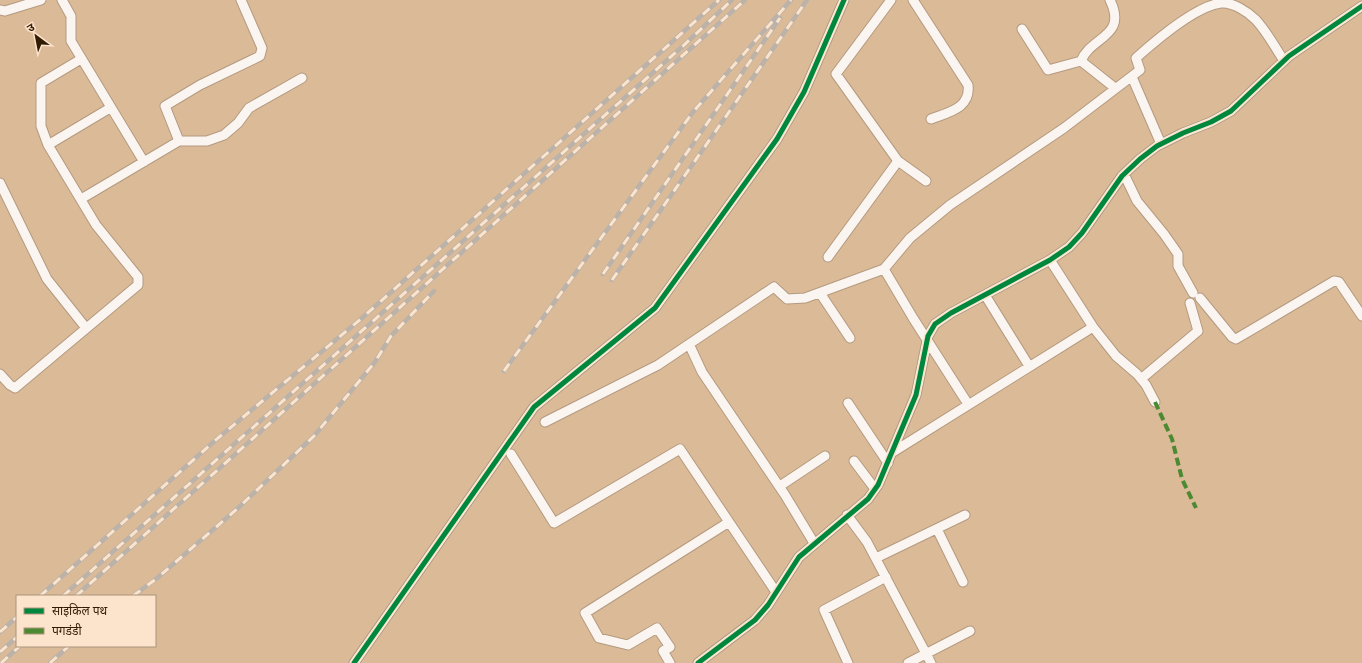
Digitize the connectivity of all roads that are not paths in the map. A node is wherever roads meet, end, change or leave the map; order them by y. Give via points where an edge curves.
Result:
1 (41, 0) edge
2 (62, 0) edge
3 (241, 0) edge
4 (844, 0) edge
5 (890, 0) edge
6 (913, 0) edge
7 (1110, 0) edge
8 (1362, 6) edge
9 (0, 10) edge
10 (1022, 29) dead end
11 (80, 59) junction
12 (1081, 61) junction
13 (1284, 61) junction
14 (1132, 77) junction
15 (302, 78) dead end
16 (1115, 88) junction
17 (110, 108) junction
18 (931, 119) dead end
19 (179, 141) junction
20 (1161, 144) junction
21 (48, 145) junction
22 (898, 161) junction
23 (144, 162) junction
24 (1124, 174) junction
25 (926, 181) dead end
26 (0, 183) edge
27 (81, 200) junction
28 (828, 257) dead end
29 (1050, 260) junction
30 (884, 269) junction
31 (820, 293) junction
32 (985, 295) junction
33 (1196, 295) junction
34 (1362, 316) edge
35 (1093, 327) junction
36 (86, 328) junction
37 (850, 338) dead end
38 (927, 341) junction
39 (689, 344) junction
40 (1029, 366) junction
41 (0, 374) edge
42 (1141, 379) junction
43 (1155, 402) dead end
44 (848, 403) dead end
45 (968, 404) junction
46 (545, 422) dead end
47 (893, 452) junction
48 (511, 454) dead end
49 (825, 456) dead end
50 (854, 461) dead end
51 (888, 463) junction
52 (780, 486) junction
53 (875, 489) junction
54 (847, 515) junction
55 (966, 515) dead end
56 (729, 522) junction
57 (937, 529) junction
58 (814, 543) junction
59 (876, 558) junction
60 (886, 578) junction
61 (963, 582) dead end
62 (776, 592) junction
63 (970, 631) dead end
64 (925, 653) junction
65 (354, 663) edge
66 (670, 663) edge
67 (698, 663) edge
68 (848, 663) edge
69 (908, 663) edge
70 (930, 663) edge

1 - 9 street via 5,11
2 - 11 street via 71,16 71,41
3 - 19 street via 262,48 260,56 200,85 165,106
4 - 65 street via 804,92 777,139 655,308 534,407
5 - 22 street via 836,74
6 - 18 street via 968,85 969,94 966,102
7 - 12 street via 1115,19 1110,32 1084,54
8 - 13 street
10 - 12 street via 1048,70
11 - 17 street
11 - 21 street via 41,83 41,126
12 - 16 street
13 - 14 street via 1256,20 1240,8 1221,3 1206,8 1168,30 1136,58 1140,70
13 - 20 street via 1231,111
14 - 16 street
14 - 20 street
15 - 19 street via 250,108 224,135 207,141
16 - 30 street via 1064,128 950,205 910,238
17 - 21 street
17 - 23 street
19 - 23 street
20 - 24 street
21 - 27 street
22 - 25 street
22 - 28 street
23 - 27 street
24 - 29 street via 1082,233 1069,247
24 - 33 street via 1137,201 1178,254 1178,266
26 - 36 street via 47,279
27 - 36 street via 96,225 138,277 138,285
29 - 32 street
29 - 35 street
30 - 31 street
30 - 38 street
31 - 37 street
31 - 39 street via 805,298 787,299 774,287
32 - 38 street via 935,324
32 - 40 street
33 - 34 street via 1236,339 1334,281 1339,282
33 - 42 street via 1198,303 1190,303 1198,331
35 - 40 street
35 - 42 street via 1116,356
36 - 41 street via 15,388
38 - 45 street
38 - 47 street via 916,395
39 - 46 street via 658,365
39 - 52 street via 702,372
40 - 45 street
42 - 43 street
44 - 51 street
45 - 47 street
47 - 51 street
48 - 56 street via 554,523 680,449
49 - 52 street
50 - 53 street
51 - 53 street
52 - 58 street
53 - 54 street via 868,499
54 - 58 street
54 - 59 street
55 - 57 street
56 - 62 street
56 - 66 street via 585,613 599,638 628,646 657,628 670,647 663,651
57 - 59 street
57 - 61 street
58 - 62 street via 799,557
59 - 60 street
60 - 64 street
60 - 68 street via 824,610
62 - 67 street via 755,620
63 - 64 street
64 - 69 street
64 - 70 street

